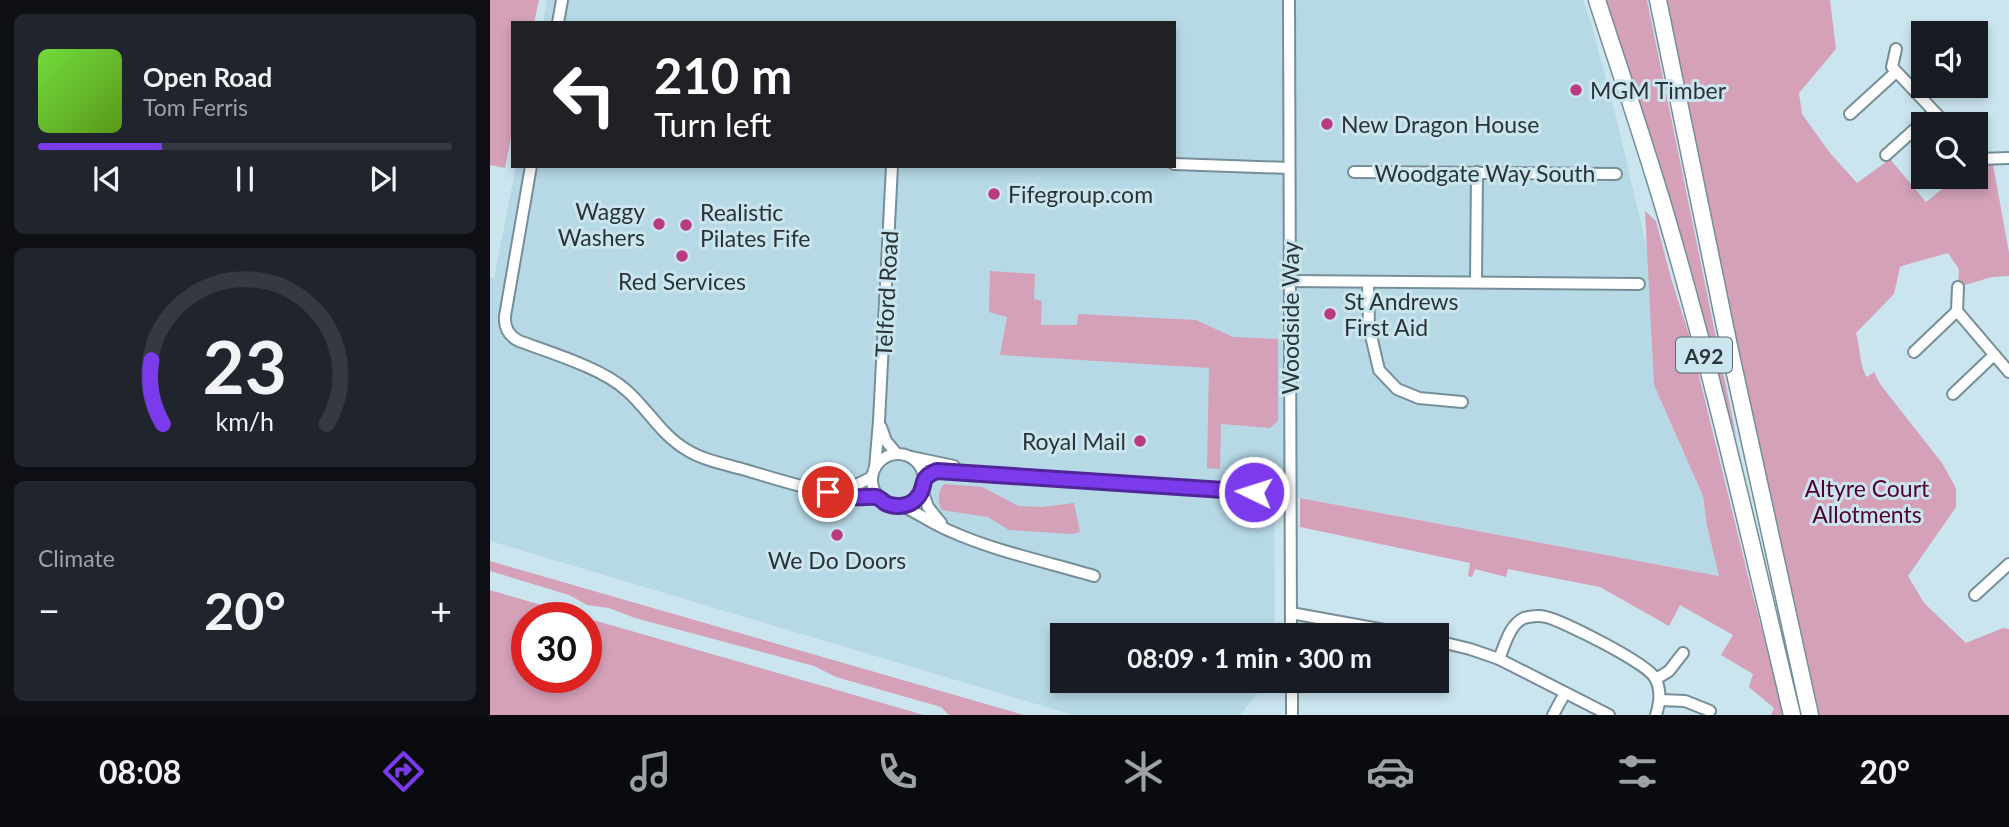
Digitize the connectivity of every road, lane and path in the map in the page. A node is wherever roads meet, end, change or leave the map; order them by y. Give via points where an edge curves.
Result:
1 (562, 0) edge
2 (1290, 0) edge
3 (1597, 0) edge
4 (1658, 0) edge
5 (558, 21) edge
6 (1896, 49) dead end
7 (1896, 72) junction
8 (1934, 112) edge
9 (1850, 114) dead end
10 (1911, 133) edge
11 (1886, 155) dead end
12 (1988, 158) edge
13 (2009, 158) edge
14 (1176, 164) edge
15 (531, 168) edge
16 (892, 168) edge
17 (1289, 169) junction
18 (1354, 172) dead end
19 (1476, 172) junction
20 (1616, 174) dead end
21 (1290, 281) junction
22 (1368, 282) junction
23 (1476, 282) junction
24 (1639, 284) dead end
25 (1958, 288) dead end
26 (1957, 311) junction
27 (1913, 352) dead end
28 (1994, 355) junction
29 (2009, 372) edge
30 (1953, 394) dead end
31 (1462, 402) dead end
32 (879, 421) junction
33 (903, 456) junction
34 (874, 472) junction
35 (989, 474) junction
36 (923, 484) junction
37 (828, 492) junction
38 (1258, 493) dead end
39 (878, 497) junction
40 (902, 506) junction
41 (947, 530) junction
42 (2009, 564) edge
43 (1094, 576) dead end
44 (1975, 595) dead end
45 (1291, 613) junction
46 (1291, 623) edge
47 (1346, 623) edge
48 (1449, 644) edge
49 (1683, 653) dead end
50 (1499, 659) junction
51 (1656, 679) junction
52 (1292, 693) edge
53 (1565, 693) junction
54 (1660, 700) junction
55 (1710, 711) dead end
56 (1292, 715) edge
57 (1553, 715) edge
58 (1609, 715) edge
59 (1656, 715) edge
60 (1792, 715) edge
61 (1810, 715) edge

1 - 5 street
2 - 17 street, Woodside Way
3 - 60 highway, A92 via 1676,251
4 - 61 highway, A92
6 - 7 street via 1892,67
7 - 8 street
7 - 9 street
10 - 11 street
12 - 13 street
14 - 17 street
15 - 37 street via 507,306 505,325 512,337 625,388 662,430 689,451
16 - 32 street, Telford Road
17 - 21 street, Woodside Way
18 - 19 street, Woodgate Way South
19 - 20 street, Woodgate Way South
19 - 23 street
21 - 22 street
21 - 45 street, Woodside Way
22 - 23 street
22 - 31 street via 1369,327 1379,370 1397,389 1419,398
23 - 24 street
25 - 26 street
26 - 27 street
26 - 28 street
28 - 29 street
28 - 30 street
32 - 33 street via 886,441
32 - 34 street, Telford Road
33 - 34 street via 884,458
33 - 35 street
33 - 36 street via 919,466
34 - 37 street via 856,485
34 - 39 street
35 - 36 street via 937,471
35 - 38 street
36 - 40 street via 918,498
36 - 41 street via 928,507
37 - 39 street
39 - 40 street
40 - 41 street
41 - 43 street
42 - 44 street
45 - 46 street, Woodside Way
45 - 47 street
48 - 50 street
49 - 51 street
50 - 51 street via 1515,625 1537,616 1558,621 1631,658
50 - 53 street
51 - 54 street
52 - 56 street
53 - 57 street
53 - 58 street
54 - 55 street via 1685,701
54 - 59 street

